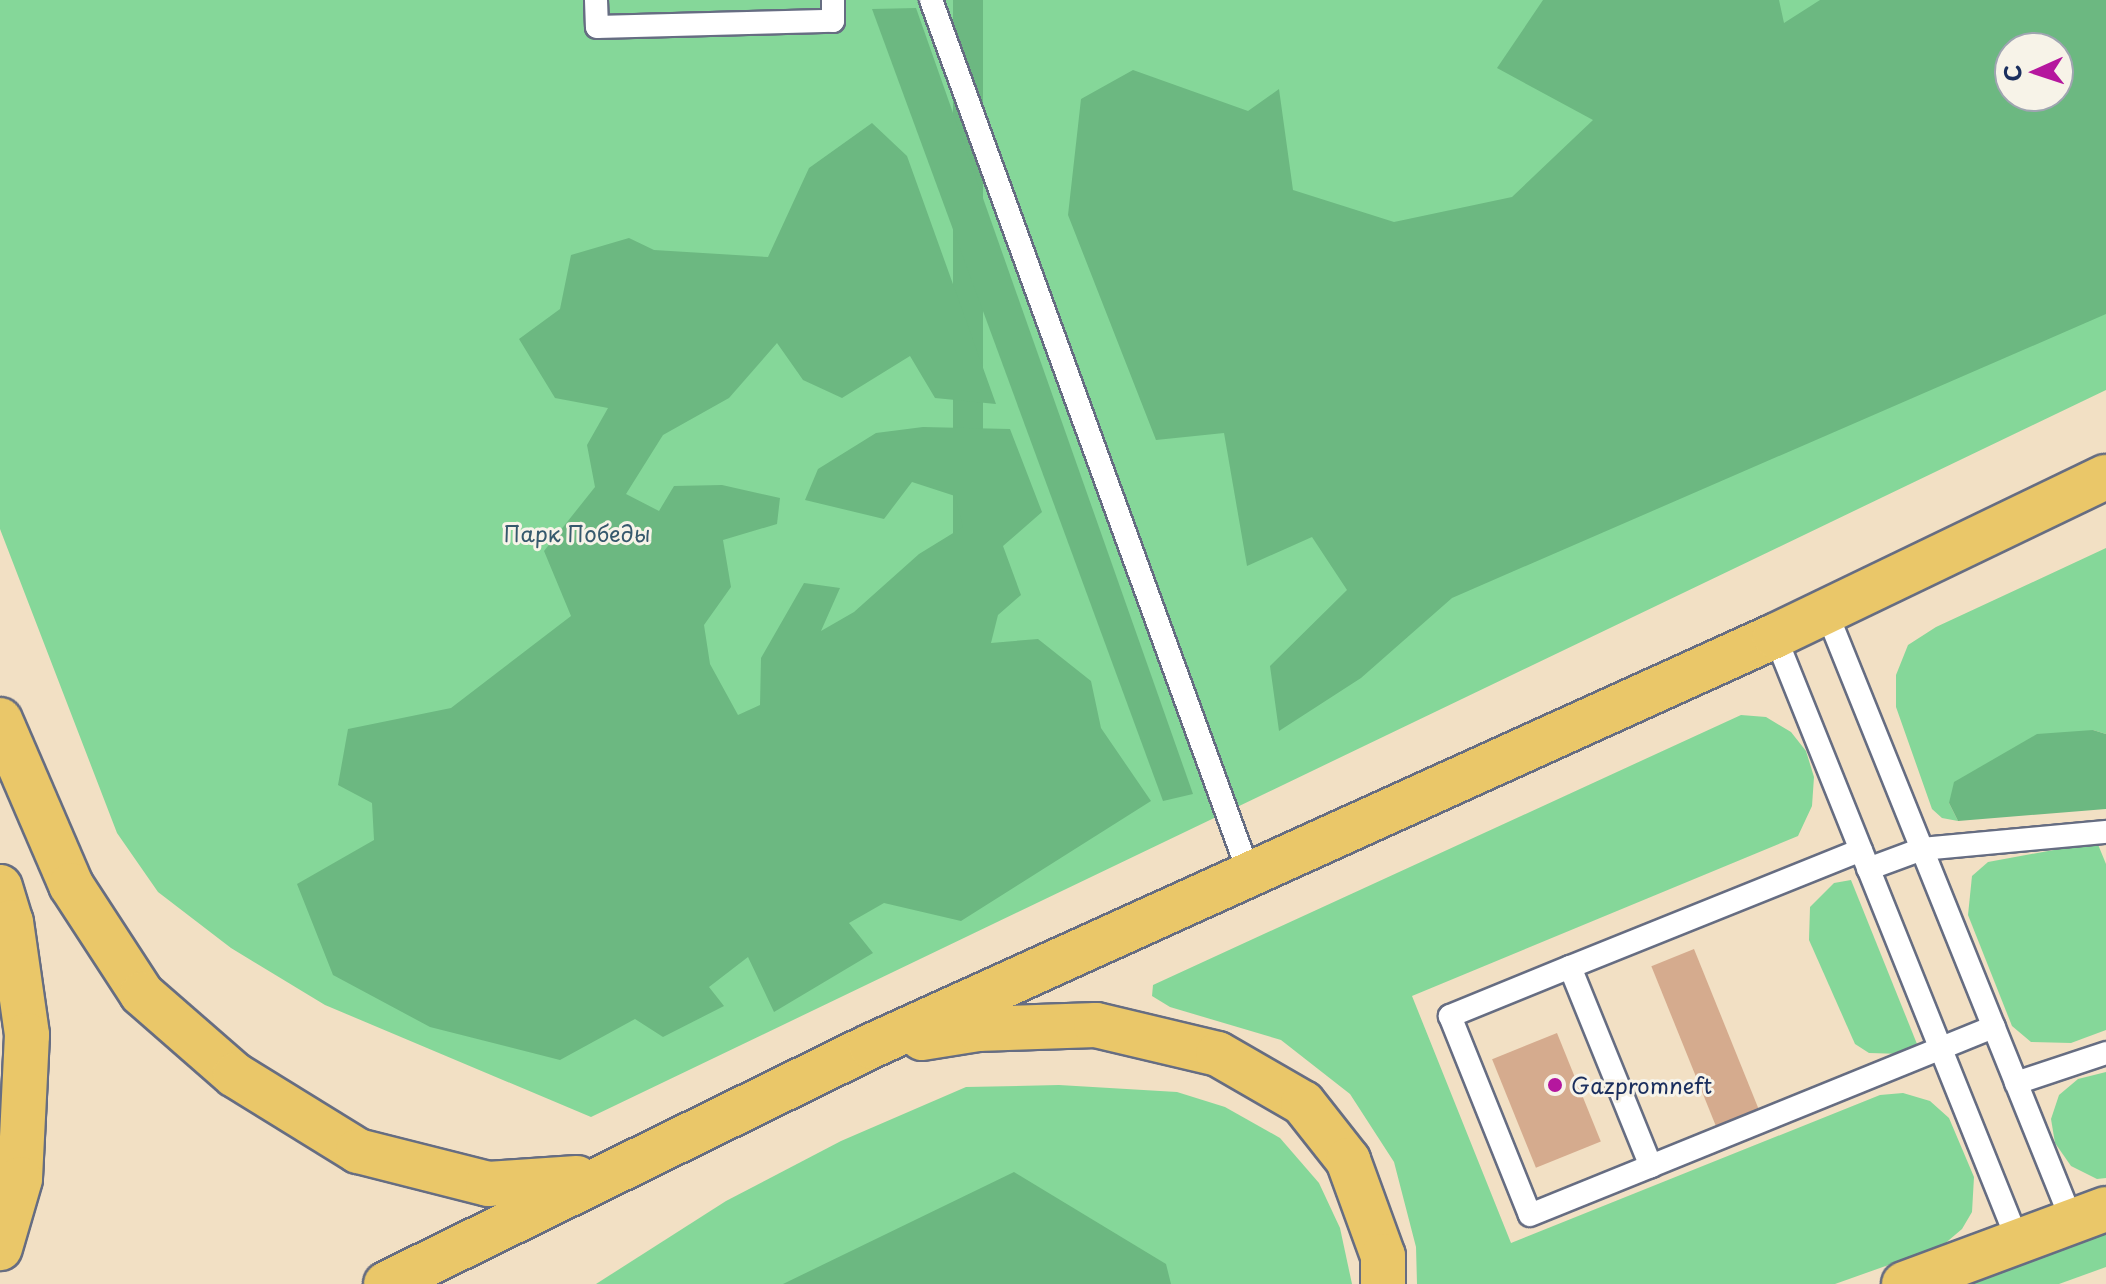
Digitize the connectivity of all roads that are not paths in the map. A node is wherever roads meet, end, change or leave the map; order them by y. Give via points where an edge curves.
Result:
1 (596, 0) edge
2 (833, 0) edge
3 (931, 0) edge
4 (2106, 477) edge
5 (1826, 611) junction
6 (1775, 636) junction
7 (0, 720) edge
8 (2106, 832) edge
9 (1922, 849) junction
10 (1865, 860) junction
11 (1249, 873) junction
12 (0, 887) edge
13 (1570, 967) junction
14 (1994, 1027) junction
15 (871, 1046) junction
16 (1941, 1049) junction
17 (2106, 1053) edge
18 (2016, 1083) junction
19 (1651, 1166) junction
20 (596, 1177) junction
21 (2089, 1215) edge
22 (2018, 1241) junction
23 (0, 1248) edge
24 (386, 1284) edge
25 (1383, 1284) edge
26 (1904, 1284) edge

1 - 2 lane via 597,27 833,21
3 - 11 lane
4 - 5 main road
5 - 6 main road
5 - 9 lane
6 - 10 lane
6 - 11 main road
7 - 20 main road via 71,885 142,994 235,1075 358,1151 488,1184
8 - 9 lane
9 - 10 lane
9 - 14 lane
10 - 13 lane
10 - 16 lane
11 - 15 main road
12 - 23 main road via 11,922 27,1035 20,1179
13 - 19 lane
13 - 19 lane via 1450,1016 1524,1201 1530,1215
14 - 16 lane
14 - 18 lane
15 - 20 main road
15 - 25 main road via 978,1029 1096,1025 1218,1054 1303,1103 1348,1160 1383,1256
16 - 19 lane
16 - 22 lane
17 - 18 lane
18 - 21 lane
20 - 24 main road
21 - 22 main road
22 - 26 main road

